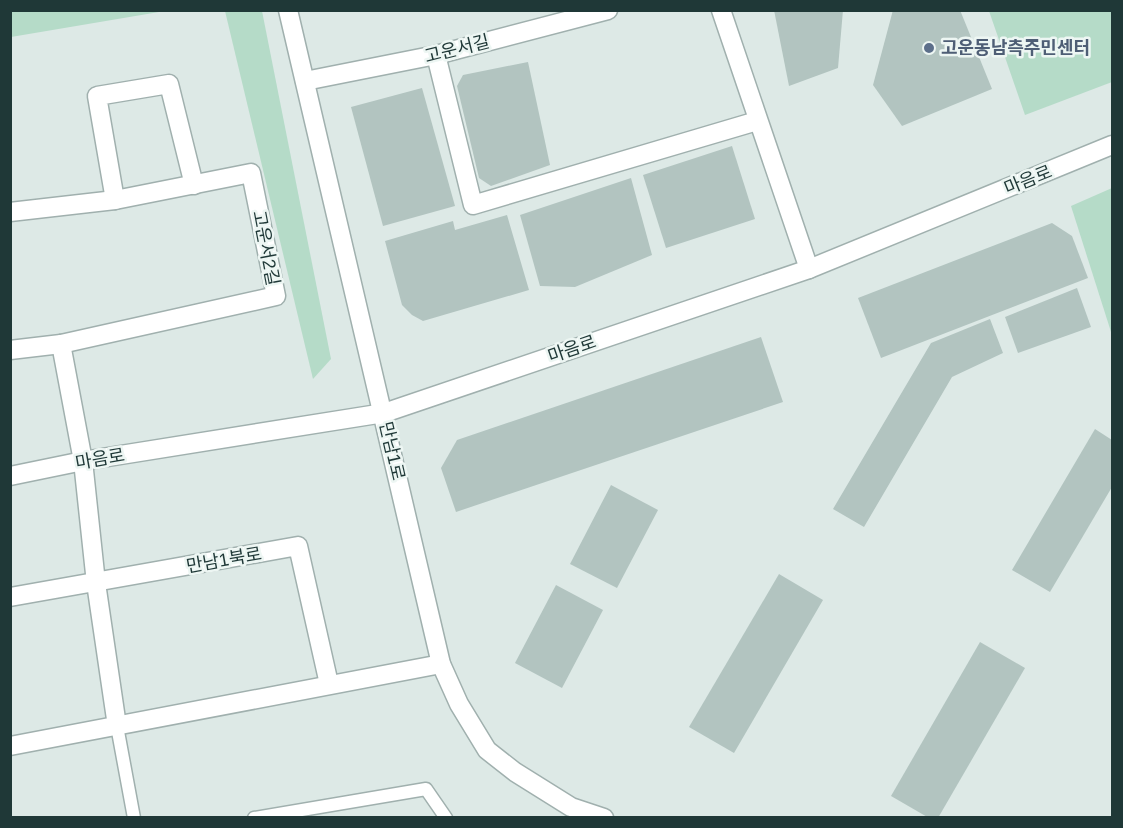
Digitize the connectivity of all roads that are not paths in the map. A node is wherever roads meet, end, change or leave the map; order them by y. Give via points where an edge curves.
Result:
1 (288, 10) edge
2 (608, 10) edge
3 (721, 10) edge
4 (435, 55) junction
5 (305, 81) junction
6 (758, 121) junction
7 (1113, 145) edge
8 (194, 185) junction
9 (115, 200) junction
10 (10, 212) edge
11 (809, 268) junction
12 (61, 344) junction
13 (10, 350) edge
14 (384, 412) junction
15 (83, 462) junction
16 (10, 476) edge
17 (96, 583) junction
18 (10, 597) edge
19 (441, 664) junction
20 (329, 684) junction
21 (117, 726) junction
22 (10, 746) edge
23 (567, 812) edge
24 (134, 818) edge
25 (254, 818) edge
26 (446, 818) edge
27 (604, 818) edge

1 - 5 street, 만남1로
2 - 4 street, 고운서길
3 - 6 street
4 - 5 street, 고운서길
4 - 6 street via 473,205
5 - 14 street, 만남1로
6 - 11 street
7 - 11 street, 마음로
8 - 9 street, 고운서2길
8 - 9 street via 169,84 97,96
8 - 12 street, 고운서2길 via 251,173 276,296
9 - 10 street, 고운서2길
11 - 14 street, 마음로
12 - 13 street, 고운서2길
12 - 15 street
14 - 15 street, 마음로
14 - 19 street, 만남1로
15 - 16 street, 마음로
15 - 17 street
17 - 18 street, 만남1북로
17 - 20 street, 만남1북로 via 298,546
17 - 21 street
19 - 20 street
19 - 23 street, 만남1로 via 487,750
20 - 21 street
21 - 22 street
21 - 24 lane
23 - 27 street, 만남1로
25 - 26 lane via 426,789

